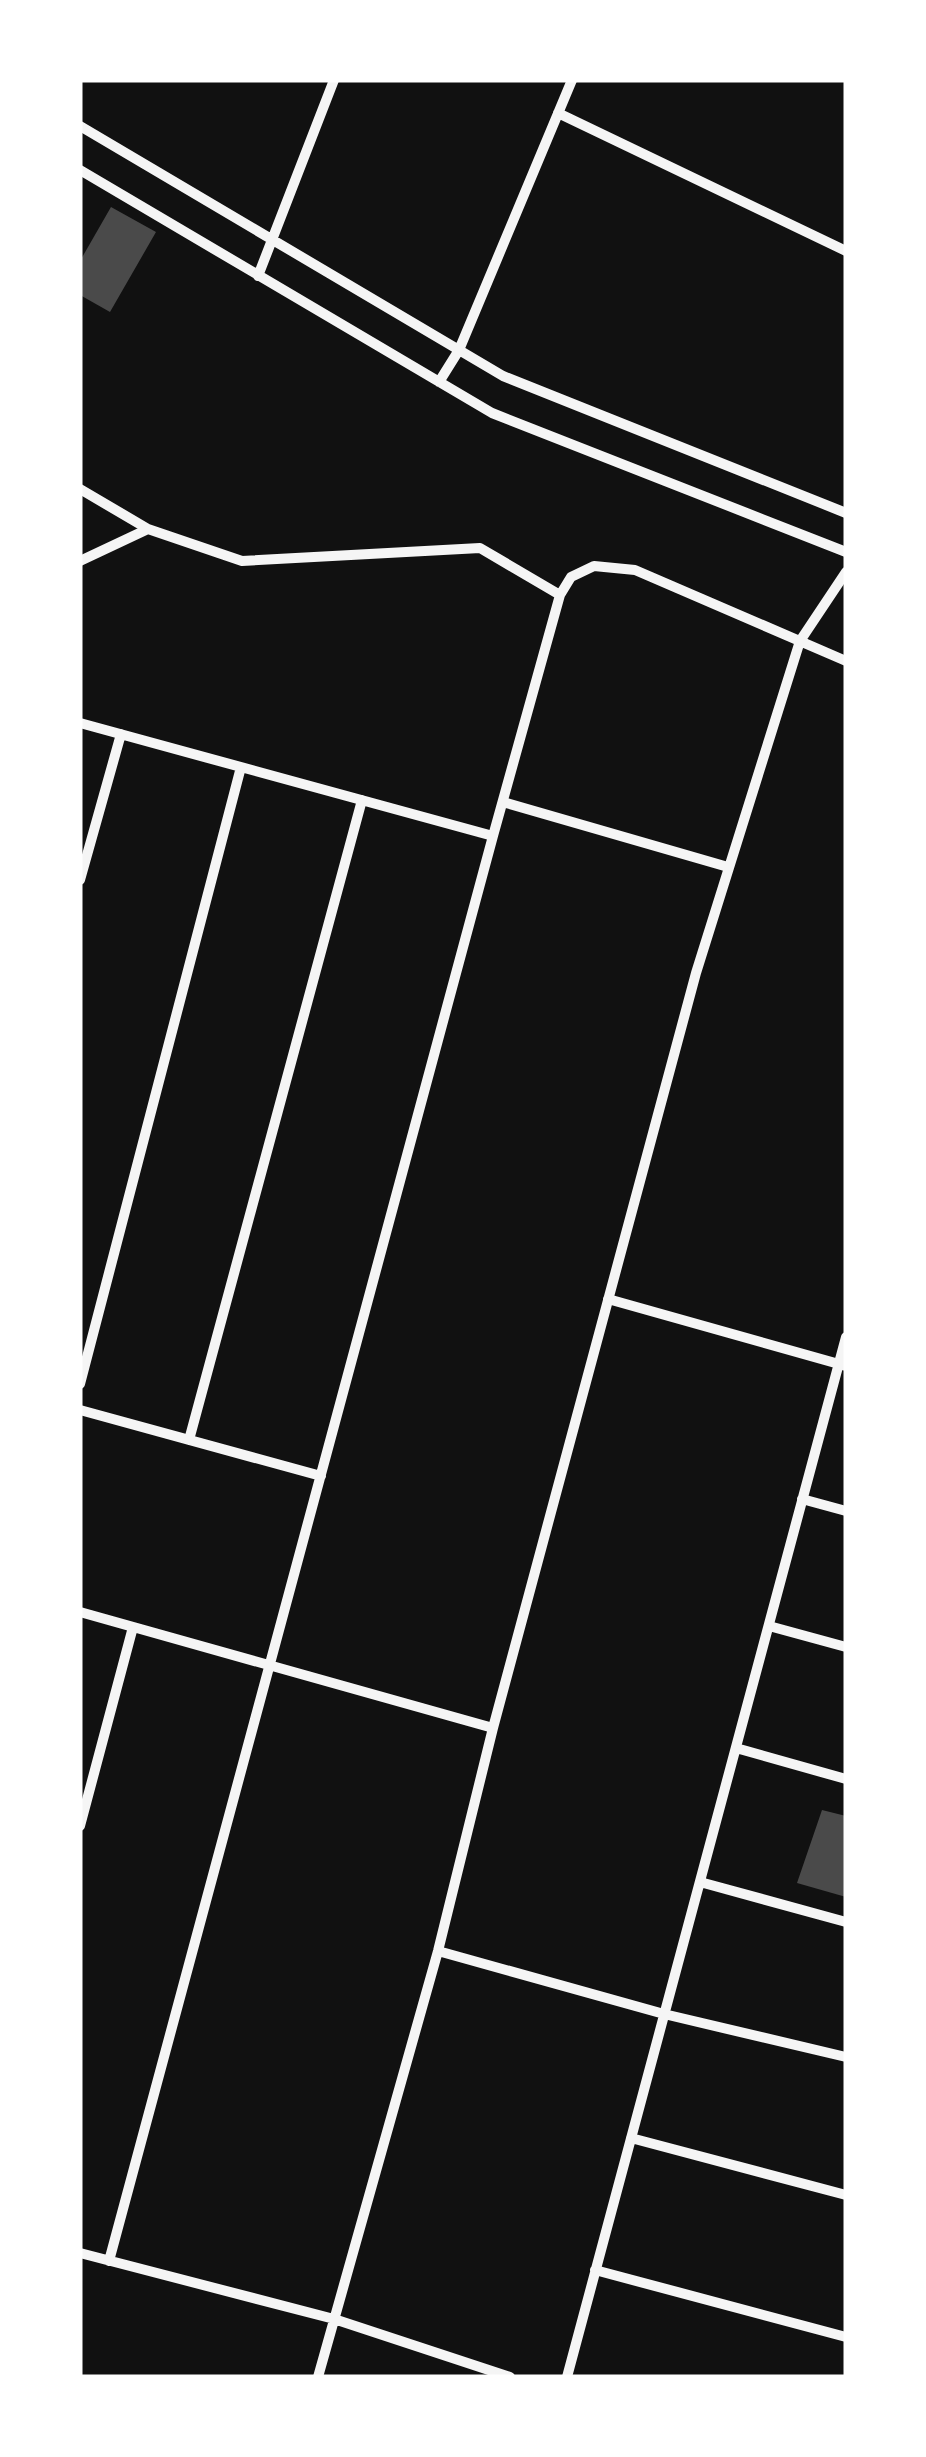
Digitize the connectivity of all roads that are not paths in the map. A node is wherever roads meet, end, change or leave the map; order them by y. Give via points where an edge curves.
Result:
1 (334, 80) edge
2 (572, 80) edge
3 (558, 113) junction
4 (80, 126) edge
5 (80, 170) edge
6 (270, 239) junction
7 (846, 251) edge
8 (258, 276) junction
9 (458, 350) junction
10 (439, 382) junction
11 (80, 489) edge
12 (846, 513) edge
13 (148, 529) junction
14 (846, 552) edge
15 (80, 562) edge
16 (846, 572) edge
17 (560, 594) junction
18 (800, 641) junction
19 (846, 661) edge
20 (80, 723) edge
21 (120, 734) junction
22 (240, 767) junction
23 (362, 800) junction
24 (503, 802) junction
25 (493, 836) junction
26 (728, 867) junction
27 (80, 880) edge
28 (608, 1299) junction
29 (846, 1337) edge
30 (842, 1365) edge
31 (80, 1384) edge
32 (80, 1410) edge
33 (188, 1440) junction
34 (320, 1476) junction
35 (802, 1499) junction
36 (846, 1511) edge
37 (80, 1612) edge
38 (768, 1626) junction
39 (133, 1627) junction
40 (846, 1646) edge
41 (270, 1665) junction
42 (492, 1728) junction
43 (736, 1748) junction
44 (846, 1779) edge
45 (80, 1826) edge
46 (700, 1882) junction
47 (846, 1922) edge
48 (438, 1951) junction
49 (664, 2014) junction
50 (846, 2057) edge
51 (631, 2138) junction
52 (846, 2195) edge
53 (80, 2253) edge
54 (109, 2261) junction
55 (596, 2270) junction
56 (334, 2320) junction
57 (846, 2336) edge
58 (318, 2377) edge
59 (510, 2377) edge
60 (567, 2377) edge

1 - 6 street
2 - 3 street
3 - 7 street
3 - 9 street
4 - 6 street
5 - 8 street
6 - 8 street
6 - 9 street
8 - 10 street
9 - 10 street
9 - 12 street via 503,376
10 - 14 street via 492,414
11 - 13 street
13 - 15 street
13 - 17 street via 242,561 480,548
16 - 18 street
17 - 18 street via 571,577 594,566 635,570
17 - 24 street
18 - 19 street
18 - 26 street
20 - 21 street
21 - 22 street
21 - 27 street
22 - 23 street
22 - 31 street
23 - 25 street
23 - 33 street
24 - 25 street
24 - 26 street
25 - 34 street
26 - 28 street
28 - 30 street
28 - 42 street
29 - 30 street
30 - 35 street
32 - 33 street
33 - 34 street
34 - 41 street
35 - 36 street
35 - 38 street
37 - 39 street
38 - 40 street
38 - 43 street
39 - 41 street
39 - 45 street
41 - 42 street
41 - 54 street
42 - 48 street
43 - 44 street
43 - 46 street
46 - 47 street
46 - 49 street
48 - 49 street
48 - 56 street
49 - 50 street
49 - 51 street
51 - 52 street
51 - 55 street
53 - 54 street
54 - 56 street
55 - 57 street
55 - 60 street
56 - 58 street
56 - 59 street

